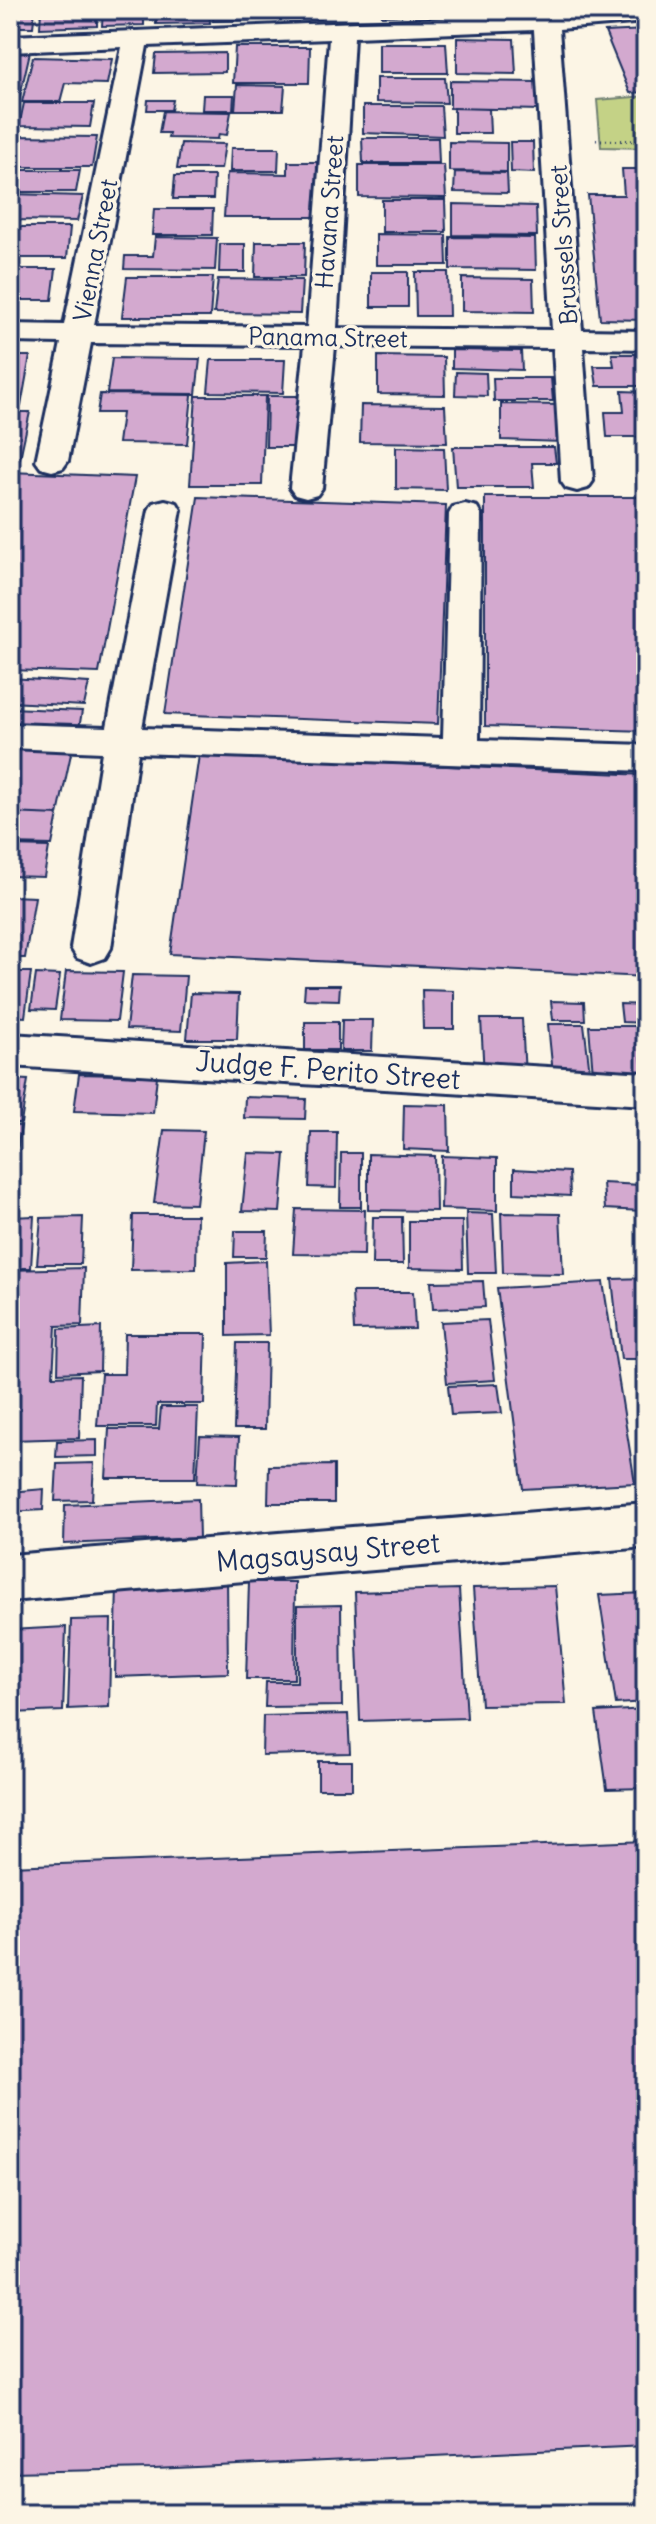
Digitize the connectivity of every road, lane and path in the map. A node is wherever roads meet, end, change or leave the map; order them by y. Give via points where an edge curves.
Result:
1 (646, 14) edge
2 (546, 16) edge
3 (342, 31) junction
4 (136, 39) junction
5 (10, 44) edge
6 (555, 140) junction
7 (646, 141) edge
8 (10, 333) edge
9 (79, 334) junction
10 (321, 337) junction
11 (569, 340) junction
12 (646, 340) edge
13 (52, 461) dead end
14 (577, 481) dead end
15 (306, 488) dead end
16 (165, 510) dead end
17 (465, 514) dead end
18 (10, 736) edge
19 (122, 740) junction
20 (461, 752) junction
21 (646, 758) edge
22 (91, 948) dead end
23 (10, 1050) edge
24 (646, 1089) edge
25 (646, 1525) edge
26 (10, 1578) edge

1 - 2 street
2 - 3 street
2 - 6 street, Brussels Street
3 - 4 street
3 - 10 street, Havana Street
4 - 5 street
4 - 9 street, Vienna Street
6 - 7 path
6 - 11 street, Brussels Street
8 - 9 street, Panama Street
9 - 10 street, Panama Street
9 - 13 street, Vienna Street
10 - 11 street, Panama Street
10 - 15 street, Havana Street
11 - 12 street, Panama Street
11 - 14 street, Brussels Street
16 - 19 street
17 - 20 street
18 - 19 street
19 - 20 street
19 - 22 street
20 - 21 street
23 - 24 street, Judge F. Perito Street
25 - 26 street, Magsaysay Street

